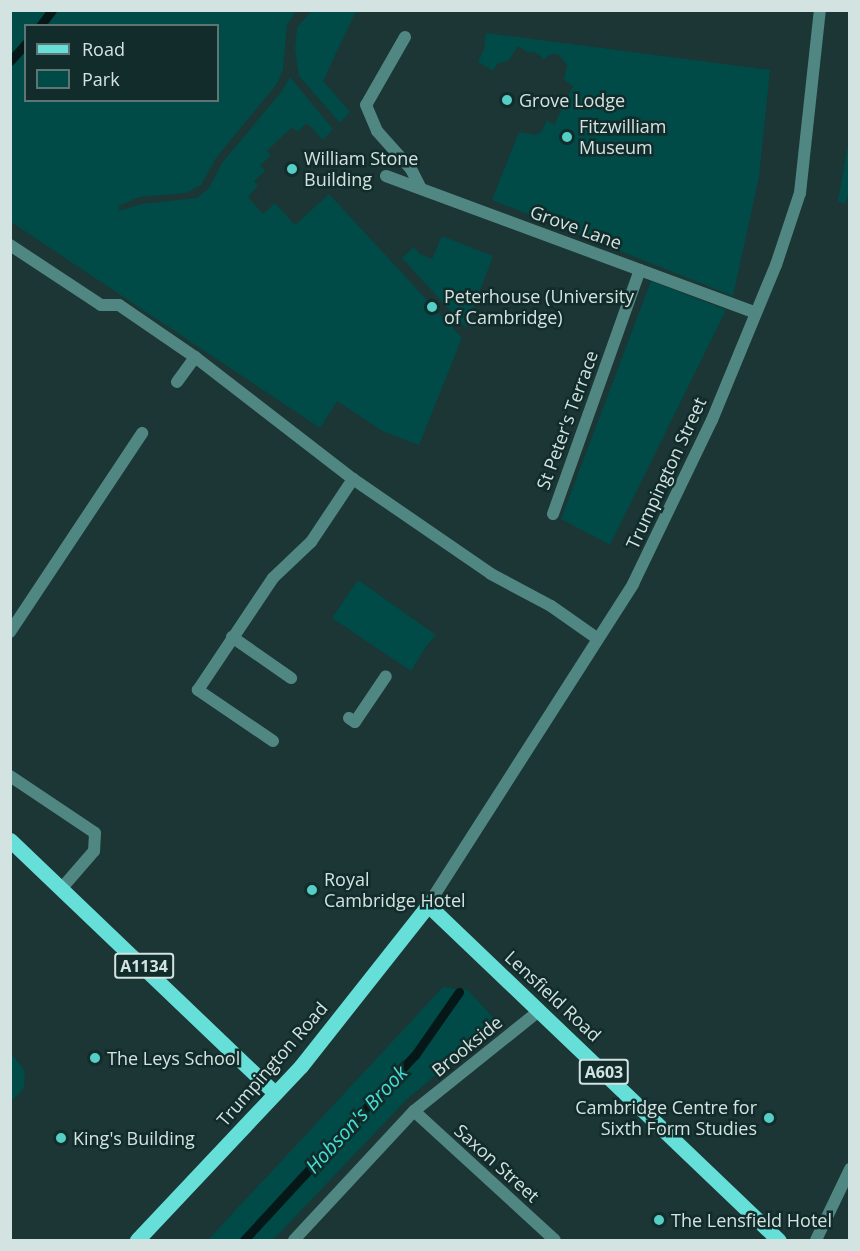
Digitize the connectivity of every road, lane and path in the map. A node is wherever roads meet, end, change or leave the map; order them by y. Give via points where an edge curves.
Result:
1 (820, 10) edge
2 (405, 37) dead end
3 (386, 176) dead end
4 (421, 189) junction
5 (10, 245) edge
6 (640, 270) junction
7 (754, 312) junction
8 (195, 357) junction
9 (177, 382) dead end
10 (142, 433) dead end
11 (353, 479) junction
12 (553, 514) dead end
13 (10, 632) edge
14 (232, 637) junction
15 (598, 639) junction
16 (386, 676) dead end
17 (291, 678) dead end
18 (349, 718) dead end
19 (273, 741) dead end
20 (10, 777) edge
21 (10, 840) edge
22 (62, 888) junction
23 (428, 905) junction
24 (540, 1010) junction
25 (275, 1093) junction
26 (414, 1111) junction
27 (849, 1169) edge
28 (137, 1240) edge
29 (294, 1240) edge
30 (555, 1240) edge
31 (779, 1240) edge
32 (816, 1240) edge

1 - 7 street, Trumpington Street via 800,194 776,265
2 - 4 street via 366,105 377,130 411,169
3 - 4 street, Grove Lane
4 - 6 street, Grove Lane
5 - 8 street via 101,305 119,305
6 - 7 street, Grove Lane
6 - 12 street, St Peter's Terrace
7 - 15 street, Trumpington Street via 712,420 667,516 633,584
8 - 9 street
8 - 11 street
10 - 13 street
11 - 14 street via 311,542 273,578
11 - 15 street via 491,574 551,606
14 - 17 street
14 - 19 street via 198,690
15 - 23 street, Trumpington Street
16 - 18 street via 355,722
20 - 22 street via 95,833 94,851
21 - 22 main road, A1134
22 - 25 main road, A1134
23 - 24 main road, Lensfield Road / A603
23 - 25 main road, Trumpington Road via 301,1066
24 - 26 street, Brookside
24 - 31 main road, Lensfield Road / A603
25 - 28 main road, Trumpington Road
26 - 29 street, Brookside
26 - 30 street, Saxon Street
27 - 32 street

